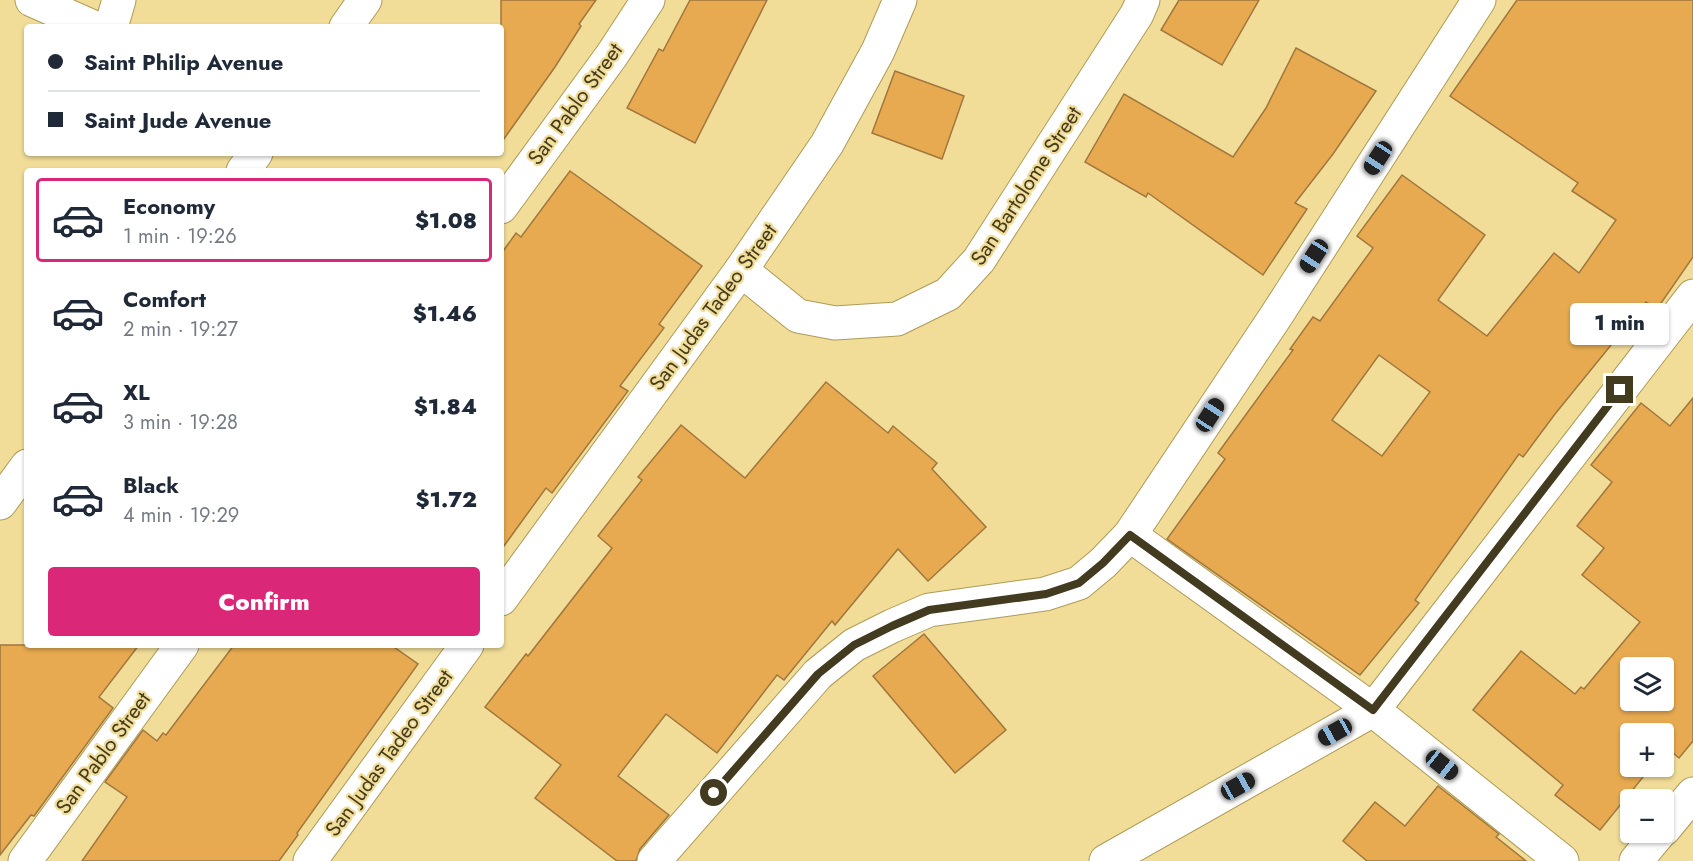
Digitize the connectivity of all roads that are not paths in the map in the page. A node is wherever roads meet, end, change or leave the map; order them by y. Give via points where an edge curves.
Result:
1 (32, 0) edge
2 (119, 0) edge
3 (365, 0) edge
4 (648, 0) edge
5 (900, 0) edge
6 (1143, 0) edge
7 (1479, 0) edge
8 (86, 24) edge
9 (112, 24) edge
10 (348, 24) edge
11 (504, 203) edge
12 (741, 270) junction
13 (1693, 296) edge
14 (24, 470) edge
15 (0, 503) edge
16 (1130, 535) junction
17 (504, 595) edge
18 (180, 648) edge
19 (465, 648) edge
20 (1373, 710) junction
21 (1693, 794) edge
22 (1674, 817) edge
23 (1651, 843) edge
24 (25, 861) edge
25 (310, 861) edge
26 (654, 861) edge
27 (1106, 861) edge
28 (1562, 861) edge
29 (1636, 861) edge

1 - 8 street
2 - 9 street
3 - 10 street
4 - 11 street, San Pablo Street
5 - 12 street, San Judas Tadeo Street via 878,51 827,144
6 - 12 street, San Bartolome Street via 979,260 948,294 897,319 835,323 798,316
7 - 16 street
12 - 17 street, San Judas Tadeo Street
13 - 20 street
14 - 15 street
16 - 20 street
16 - 26 street via 1079,583 1046,594 929,610 854,645 818,674
18 - 24 street, San Pablo Street
19 - 25 street, San Judas Tadeo Street
20 - 27 street
20 - 28 street
21 - 22 street
23 - 29 street

